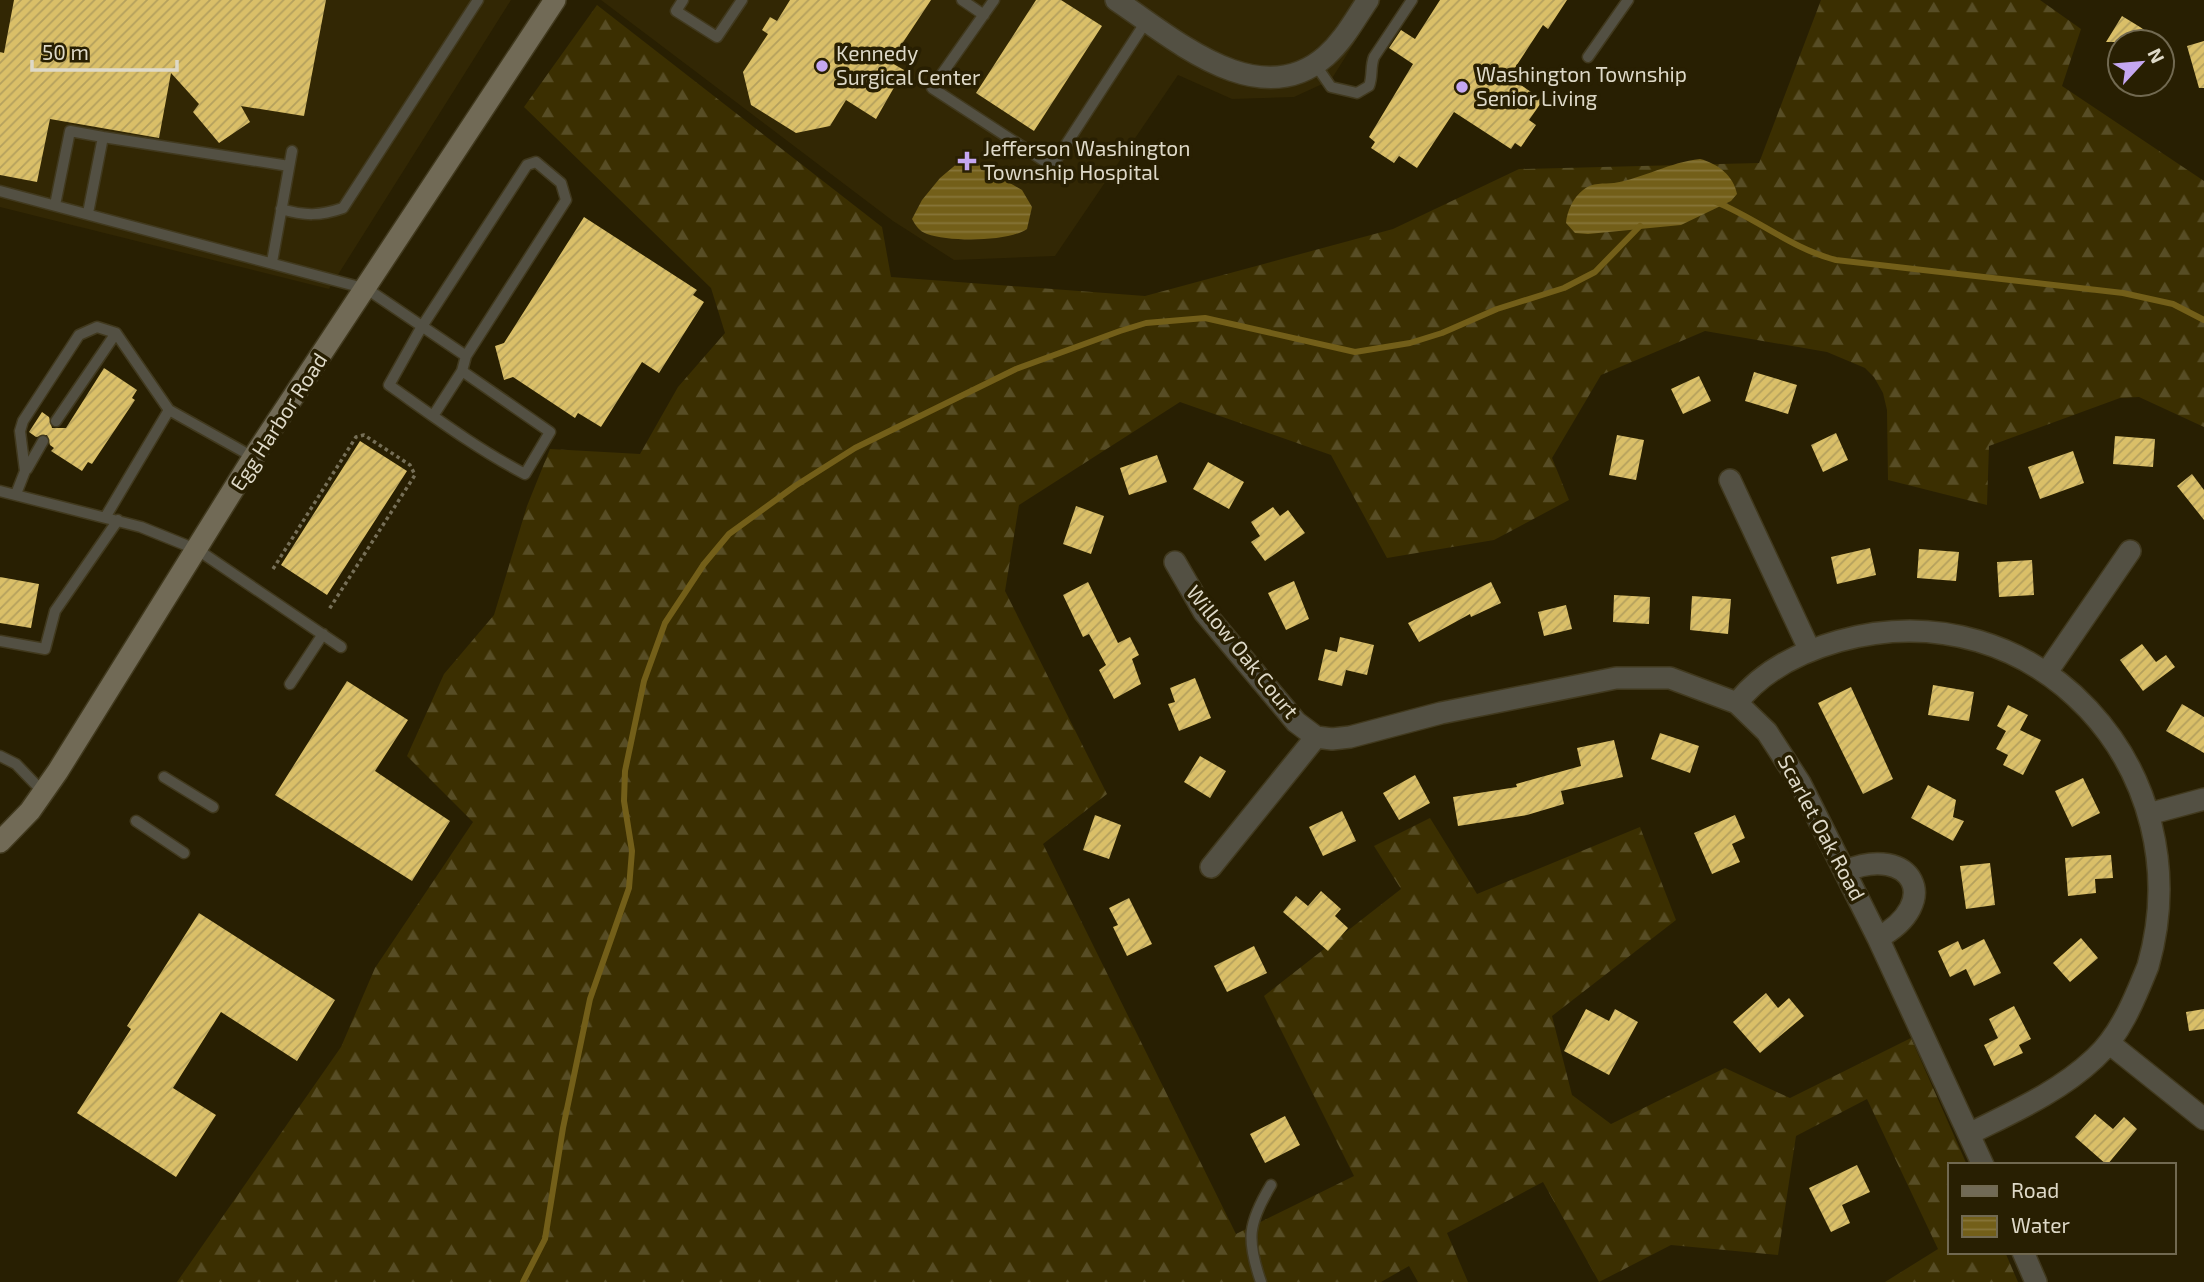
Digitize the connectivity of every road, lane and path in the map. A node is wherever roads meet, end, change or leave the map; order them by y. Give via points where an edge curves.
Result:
1 (478, 0) edge
2 (555, 0) edge
3 (683, 0) edge
4 (742, 0) edge
5 (962, 0) edge
6 (994, 0) edge
7 (1116, 0) edge
8 (1368, 0) edge
9 (1412, 0) edge
10 (1628, 0) edge
11 (984, 15) junction
12 (1147, 20) junction
13 (1588, 57) dead end
14 (1315, 64) junction
15 (103, 137) junction
16 (292, 151) dead end
17 (289, 166) junction
18 (0, 191) edge
19 (55, 205) junction
20 (281, 209) junction
21 (88, 213) junction
22 (272, 262) junction
23 (367, 289) junction
24 (421, 328) junction
25 (116, 333) junction
26 (466, 356) junction
27 (462, 371) junction
28 (169, 410) junction
29 (433, 415) junction
30 (56, 421) dead end
31 (43, 441) dead end
32 (253, 457) junction
33 (25, 471) junction
34 (1730, 480) dead end
35 (0, 491) edge
36 (16, 494) junction
37 (106, 516) junction
38 (118, 520) junction
39 (198, 550) junction
40 (2130, 551) dead end
41 (1175, 562) dead end
42 (273, 569) dead end
43 (328, 611) dead end
44 (323, 634) junction
45 (0, 641) edge
46 (341, 647) dead end
47 (1810, 651) junction
48 (2049, 669) junction
49 (290, 684) dead end
50 (1737, 703) junction
51 (1316, 737) junction
52 (0, 756) edge
53 (164, 777) dead end
54 (43, 792) junction
55 (2204, 799) edge
56 (213, 807) dead end
57 (2156, 812) junction
58 (136, 821) dead end
59 (0, 842) edge
60 (184, 853) dead end
61 (1211, 867) dead end
62 (1845, 871) junction
63 (1878, 938) junction
64 (2109, 1043) junction
65 (2204, 1119) edge
66 (1969, 1134) junction
67 (1982, 1163) edge
68 (1271, 1185) dead end
69 (2024, 1254) edge
70 (1261, 1282) edge
71 (2036, 1282) edge

1 - 20 lane via 343,208 306,216
2 - 23 main road, Egg Harbor Road
3 - 4 lane via 676,11 717,37
5 - 11 lane
6 - 11 lane
7 - 12 street
8 - 14 street via 1346,34
9 - 14 lane via 1374,57 1369,86 1357,93 1331,87
10 - 13 lane
11 - 12 lane via 932,88 1052,166
12 - 14 street via 1207,59 1241,74 1280,76
15 - 17 lane
15 - 19 lane via 70,131
15 - 21 lane
16 - 17 lane
17 - 20 lane
18 - 19 lane
19 - 21 lane
20 - 22 lane
21 - 22 lane
22 - 23 lane
23 - 24 lane
23 - 32 main road, Egg Harbor Road
24 - 26 lane
24 - 26 lane via 527,165 543,165 561,183 566,200
24 - 29 lane via 389,384
25 - 28 lane
25 - 30 lane
25 - 33 lane via 102,327 79,335 53,374 20,431
26 - 27 lane
27 - 29 lane
27 - 29 lane via 550,432 525,474
28 - 32 lane
28 - 37 lane
31 - 33 lane
32 - 39 main road, Egg Harbor Road
33 - 36 lane
34 - 47 street
35 - 36 lane
36 - 37 lane
37 - 38 lane
38 - 39 lane
38 - 45 lane via 55,611 46,649
39 - 44 lane
39 - 54 main road, Egg Harbor Road
40 - 48 street
41 - 51 street, Willow Oak Court via 1205,612 1296,722
42 - 43 path via 359,435 410,465 415,475
44 - 46 lane
44 - 49 lane
47 - 48 street via 1878,632 1917,631 1973,638
47 - 50 street via 1767,674
48 - 57 street via 2090,703 2119,739
50 - 51 street, Scarlet Oak Road via 1670,678 1616,678 1441,713 1350,737
50 - 62 street, Scarlet Oak Road via 1783,753
51 - 61 street
52 - 54 lane via 16,764
53 - 56 lane
54 - 59 main road, Egg Harbor Road
55 - 57 street
57 - 64 street via 2164,878 2160,922 2144,977
58 - 60 lane
62 - 63 street, Scarlet Oak Road
62 - 63 street via 1871,863 1891,864 1911,881 1915,900 1908,916
63 - 66 street, Scarlet Oak Road
64 - 65 street
64 - 66 street via 2069,1080
66 - 67 street, Scarlet Oak Road
68 - 70 lane via 1250,1231
69 - 71 street

